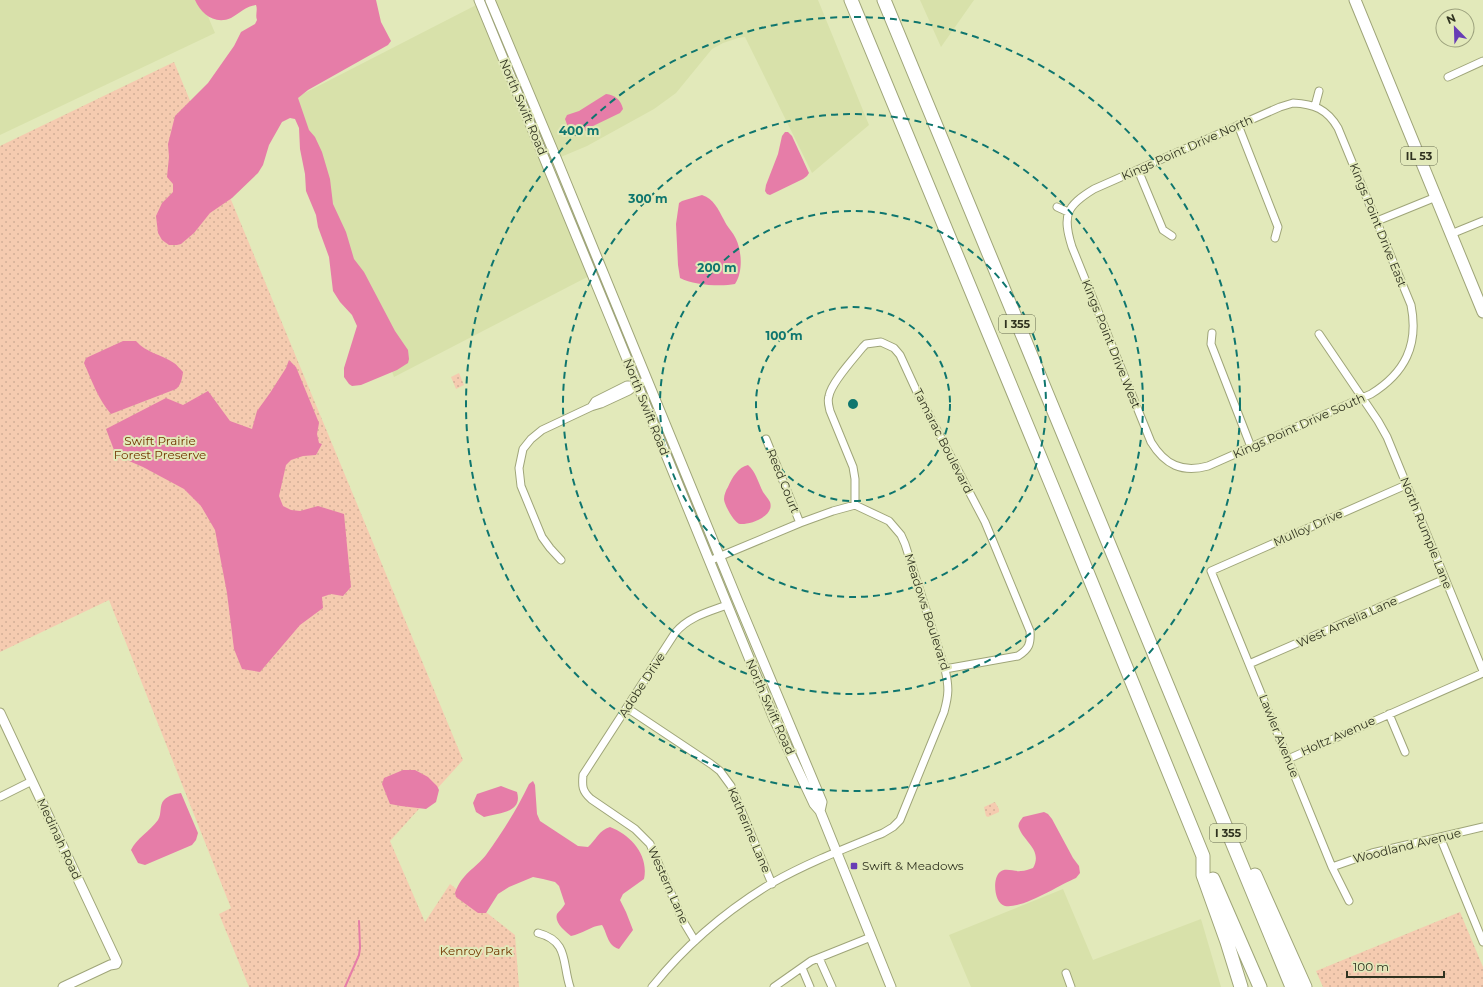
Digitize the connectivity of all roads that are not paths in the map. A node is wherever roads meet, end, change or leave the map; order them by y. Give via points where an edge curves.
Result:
1 (478, 0) edge
2 (490, 0) edge
3 (851, 0) edge
4 (884, 0) edge
5 (892, 0) edge
6 (1355, 0) edge
7 (1483, 61) edge
8 (1448, 77) dead end
9 (1319, 91) dead end
10 (922, 92) junction
11 (1315, 106) junction
12 (1238, 125) junction
13 (1138, 170) junction
14 (1436, 197) junction
15 (1057, 207) dead end
16 (1068, 212) junction
17 (1483, 221) edge
18 (1377, 222) junction
19 (1451, 234) junction
20 (1172, 236) dead end
21 (1275, 238) dead end
22 (1483, 312) edge
23 (1212, 333) dead end
24 (1319, 334) dead end
25 (1411, 346) joint
26 (647, 380) junction
27 (637, 385) junction
28 (1363, 398) junction
29 (766, 439) dead end
30 (1251, 447) junction
31 (1176, 467) junction
32 (1171, 474) dead end
33 (1406, 485) junction
34 (855, 505) junction
35 (800, 523) junction
36 (720, 557) junction
37 (561, 560) dead end
38 (709, 561) junction
39 (1211, 571) joint
40 (1445, 579) junction
41 (727, 605) junction
42 (1249, 664) junction
43 (945, 669) junction
44 (1483, 672) edge
45 (1164, 678) junction
46 (627, 708) junction
47 (0, 713) edge
48 (1389, 714) junction
49 (1406, 752) dead end
50 (1288, 759) junction
51 (32, 781) junction
52 (582, 789) joint
53 (0, 797) edge
54 (820, 811) junction
55 (1483, 827) edge
56 (1440, 837) junction
57 (837, 853) junction
58 (1203, 856) junction
59 (1332, 867) junction
60 (772, 884) junction
61 (1349, 901) dead end
62 (538, 933) dead end
63 (871, 937) junction
64 (695, 941) junction
65 (1483, 942) edge
66 (819, 958) junction
67 (802, 968) junction
68 (1066, 973) dead end
69 (63, 987) edge
70 (570, 987) edge
71 (652, 987) edge
72 (774, 987) edge
73 (810, 987) edge
74 (832, 987) edge
75 (891, 987) edge
76 (1071, 987) edge
77 (1241, 987) edge
78 (1260, 987) edge
79 (1292, 987) edge
80 (1305, 987) edge

1 - 27 street, North Swift Road
2 - 26 street, North Swift Road
3 - 58 highway, I 355
4 - 10 highway, I 355
5 - 10 highway
6 - 14 main road, IL 53
7 - 8 street
9 - 11 street
10 - 45 highway, I 355
11 - 12 street, Kings Point Drive North via 1286,105
11 - 18 street, Kings Point Drive East via 1332,119 1338,128
12 - 13 street, Kings Point Drive North
12 - 21 street via 1278,227
13 - 16 street, Kings Point Drive North via 1080,197
13 - 20 street via 1163,230
14 - 18 street
14 - 19 main road, IL 53
15 - 16 street
16 - 31 street, Kings Point Drive West via 1067,221 1072,247 1151,442 1159,454
17 - 19 street
18 - 25 street, Kings Point Drive East via 1411,305 1414,321
19 - 22 main road, IL 53
23 - 30 street via 1211,344
24 - 28 street, North Rumple Lane
25 - 28 street, Kings Point Drive South via 1403,364 1391,379
26 - 27 street
26 - 36 street, North Swift Road
27 - 37 street via 536,434 523,449 519,465 521,486 542,537
27 - 38 street, North Swift Road
28 - 30 street, Kings Point Drive South
28 - 33 street, North Rumple Lane via 1387,437
29 - 35 street, Reed Court
30 - 31 street, Kings Point Drive South via 1208,466 1196,469
31 - 32 street
33 - 39 street, Mulloy Drive
33 - 40 street, North Rumple Lane
34 - 35 street
34 - 43 street, Meadows Boulevard via 889,521 901,534
34 - 43 street, Tamarac Boulevard via 855,472 830,411 829,394 863,347 866,344 880,342 894,348 900,355 985,522 1030,632 1031,642 1025,652 1018,656
35 - 36 street
36 - 38 street
36 - 54 street, North Swift Road via 822,802
38 - 41 street, North Swift Road
39 - 42 street, Lawler Avenue
40 - 42 street, West Amelia Lane
40 - 44 street, North Rumple Lane
41 - 46 street, Adobe Drive via 695,617 682,625
41 - 54 street, North Swift Road via 774,719 814,804
42 - 50 street, Lawler Avenue
43 - 57 street, Meadows Boulevard via 949,686 947,701 900,820 883,833
44 - 48 street, Holtz Avenue
45 - 79 highway, I 355
45 - 80 highway
46 - 52 street, Adobe Drive via 583,775
46 - 60 street, Katherine Lane via 712,764 726,778
47 - 51 street, Medinah Road
48 - 49 street, Holtz Avenue
48 - 50 street, Holtz Avenue
50 - 59 street, Lawler Avenue
51 - 53 street
51 - 69 street, Medinah Road via 117,962
52 - 64 street, Western Lane via 591,799 635,829 650,844 683,921
54 - 57 street, North Swift Road
55 - 56 street, Woodland Avenue
56 - 59 street, Woodland Avenue via 1372,853
56 - 65 street
57 - 60 street, Meadows Boulevard
57 - 63 street, North Swift Road
58 - 77 highway via 1203,875
58 - 78 highway, I 355
59 - 61 street, Lawler Avenue
60 - 64 street, Meadows Boulevard via 728,913
62 - 70 street via 549,936 560,948 565,959
63 - 66 street
63 - 75 street, North Swift Road
64 - 71 street, Meadows Boulevard
66 - 67 street
66 - 74 street
67 - 72 street
67 - 73 street
68 - 76 street

